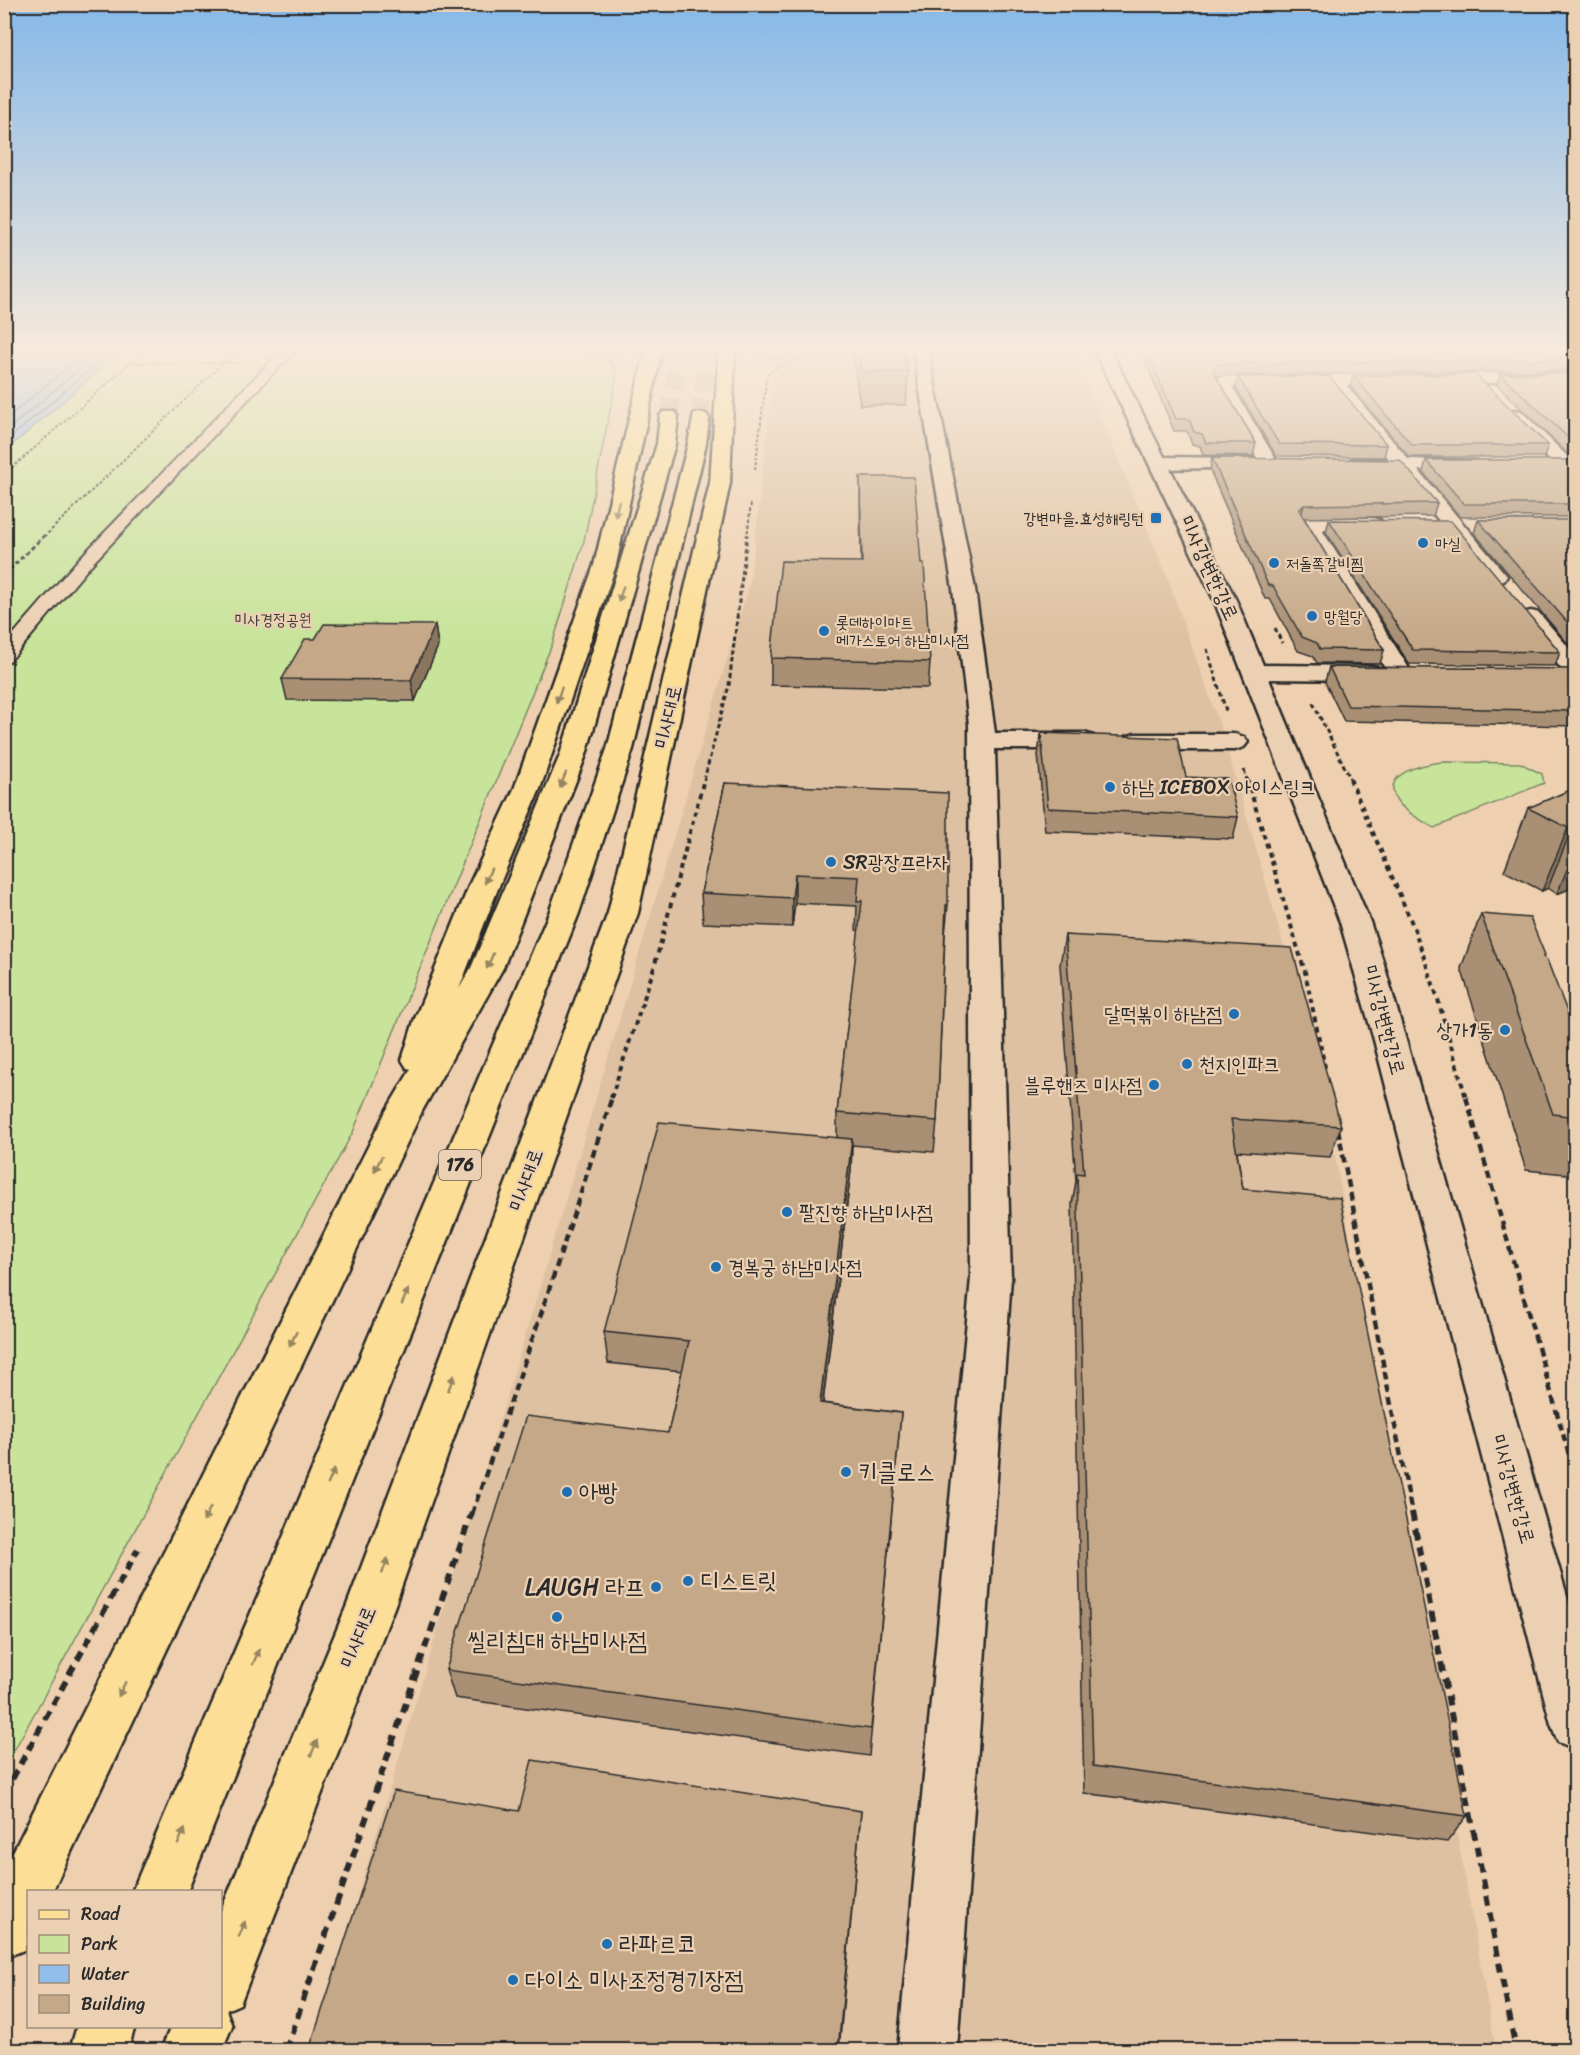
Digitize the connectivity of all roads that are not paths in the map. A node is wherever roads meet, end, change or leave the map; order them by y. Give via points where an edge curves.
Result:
1 (197, 445) edge
2 (631, 445) edge
3 (666, 445) tunnel mouth
4 (697, 445) tunnel mouth
5 (707, 445) tunnel mouth
6 (937, 445) edge
7 (1148, 445) edge
8 (1258, 445) edge
9 (1389, 445) edge
10 (1548, 445) edge
11 (1159, 463) junction
12 (1269, 463) junction
13 (1292, 464) edge
14 (1337, 464) edge
15 (1405, 464) junction
16 (1485, 465) edge
17 (1542, 465) edge
18 (1570, 465) edge
19 (1398, 524) edge
20 (1432, 525) edge
21 (1454, 525) junction
22 (1476, 525) edge
23 (4, 657) edge
24 (1256, 672) junction
25 (1568, 674) edge
26 (982, 741) junction
27 (1235, 742) road end
28 (404, 1111) junction
29 (1575, 1724) edge
30 (160, 1890) edge
31 (4, 1930) edge
32 (222, 1979) edge
33 (105, 2028) edge
34 (202, 2028) edge
35 (99, 2050) edge
36 (190, 2050) edge
37 (928, 2050) edge

1 - 23 lane via 84,563
2 -> 28 main road, 미사대로 via 605,565 526,789 430,1021
3 -> 28 main road, 미사대로 via 573,755 487,968
30 -> 4 main road, 미사대로 / 176 via 564,913 620,749
32 -> 5 main road, 미사대로 via 371,1605 623,913 720,483
6 - 26 street via 964,589
7 - 11 street, 미사강변한강로
8 - 12 street
9 - 15 street
10 - 18 street
11 - 12 street
11 - 24 street, 미사강변한강로
12 - 13 street
14 - 15 street
15 - 16 street
15 - 21 street
17 - 18 street
19 - 24 street via 1308,524 1411,673
20 - 21 street
21 - 22 street
21 - 25 street via 1511,594
24 - 29 street, 미사강변한강로 via 1373,975
26 - 27 street
26 - 37 street via 990,1278
28 -> 31 main road, 미사대로
33 - 35 main road
34 - 36 main road

